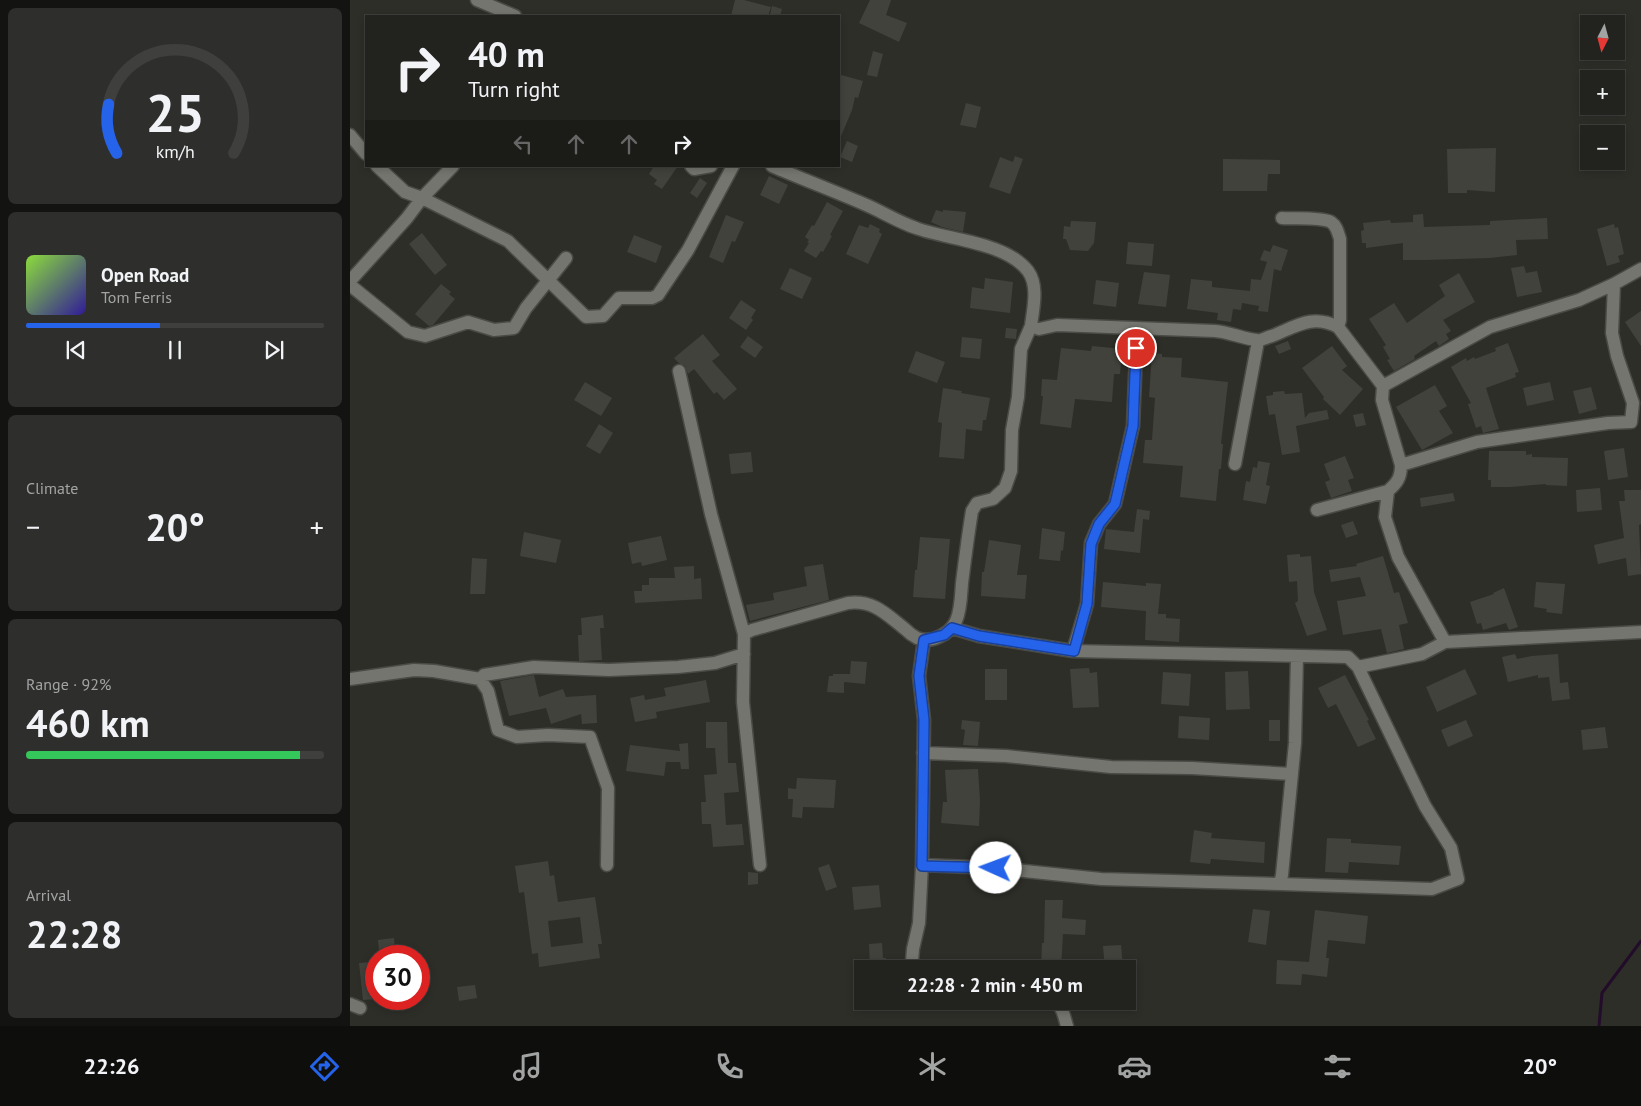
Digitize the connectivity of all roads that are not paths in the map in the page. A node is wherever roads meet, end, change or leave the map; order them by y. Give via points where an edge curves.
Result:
1 (477, 0) edge
2 (513, 15) edge
3 (350, 135) edge
4 (365, 153) edge
5 (379, 167) edge
6 (452, 167) edge
7 (692, 167) edge
8 (705, 167) edge
9 (732, 167) edge
10 (774, 167) edge
11 (422, 198) junction
12 (1282, 218) dead end
13 (566, 258) dead end
14 (1641, 269) edge
15 (549, 280) junction
16 (350, 281) edge
17 (1614, 284) junction
18 (350, 285) edge
19 (1031, 326) junction
20 (1338, 328) junction
21 (1137, 329) junction
22 (1258, 341) junction
23 (679, 371) dead end
24 (1383, 386) junction
25 (1235, 464) dead end
26 (1401, 465) junction
27 (1388, 491) junction
28 (1317, 510) dead end
29 (952, 628) junction
30 (1641, 632) edge
31 (744, 634) junction
32 (924, 640) junction
33 (1445, 642) junction
34 (1074, 651) junction
35 (744, 654) junction
36 (1296, 656) junction
37 (1358, 667) junction
38 (350, 679) edge
39 (480, 679) junction
40 (924, 753) junction
41 (1292, 774) junction
42 (607, 865) dead end
43 (760, 865) dead end
44 (922, 866) junction
45 (1280, 884) junction
46 (912, 960) edge
47 (1062, 1010) edge
48 (1067, 1026) edge

1 - 2 street
3 - 4 street
5 - 11 street via 405,192
6 - 11 street
7 - 8 street
9 - 15 street via 688,250 658,295 652,298 619,298 603,316 586,317
10 - 19 street via 914,228 989,247 1017,260 1033,278
11 - 15 street via 508,241
11 - 16 street
12 - 20 street via 1323,220 1331,222 1338,230
13 - 15 street
14 - 17 street
15 - 18 street via 514,328 494,330 468,322 425,336 408,332
17 - 24 street via 1579,300 1490,327
17 - 26 street via 1612,333 1634,403 1631,422 1477,442
19 - 21 street via 1039,329 1057,325
19 - 29 street via 1021,349 1012,430 1012,472 994,499 977,503 972,511 960,604
20 - 22 street via 1316,320
20 - 24 street
21 - 22 street via 1229,332
21 - 34 street via 1133,426 1115,504 1099,524 1091,544 1087,604
22 - 25 street
23 - 31 street via 711,514
24 - 26 street via 1382,400
26 - 27 street via 1397,484
27 - 28 street
27 - 33 street via 1385,517 1398,557
29 - 32 street via 944,635
29 - 34 street via 979,636
30 - 33 street
31 - 32 street via 860,602 871,604 909,633
31 - 35 street
32 - 40 street via 919,676
33 - 37 street via 1422,654
34 - 36 street
35 - 39 street via 715,663 678,667 609,670 534,667 484,675
35 - 43 street via 743,702
36 - 37 street via 1348,657
36 - 41 street
37 - 45 street via 1425,806 1451,848 1458,879 1432,889
38 - 39 street via 414,670
39 - 42 street via 488,691 498,730 517,737 548,734 590,736 608,788
40 - 41 street via 1006,756 1111,767
40 - 44 street
41 - 45 street
44 - 45 street via 996,868 1101,879
44 - 46 street via 919,923
47 - 48 street

